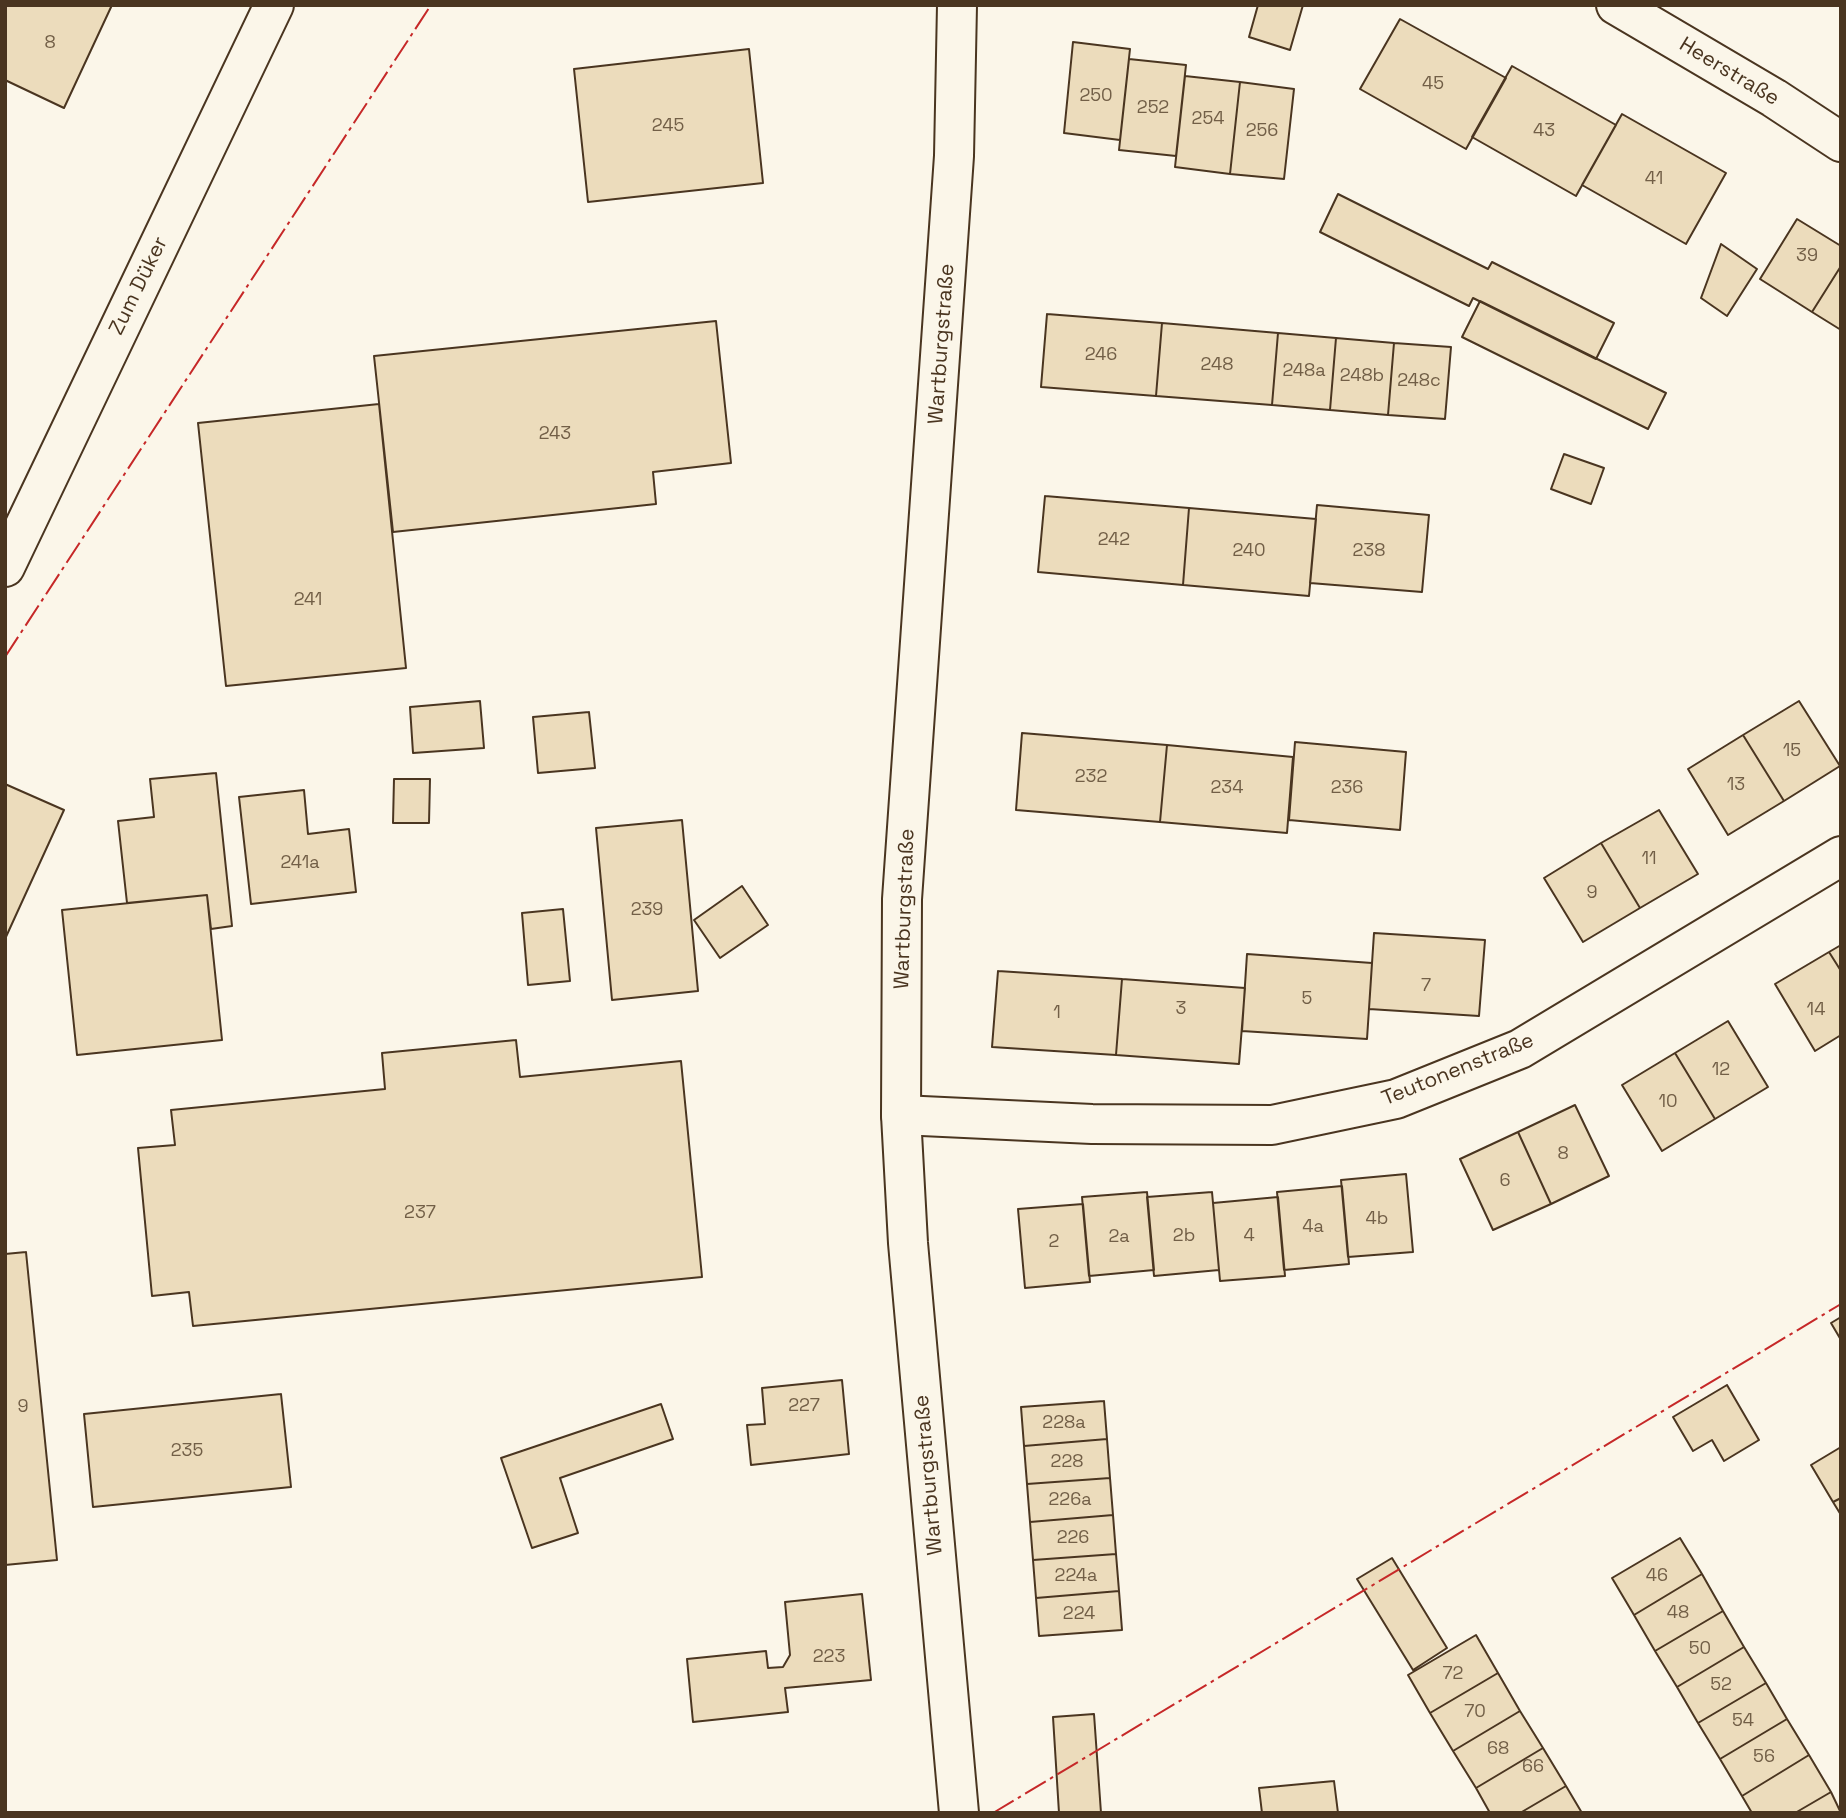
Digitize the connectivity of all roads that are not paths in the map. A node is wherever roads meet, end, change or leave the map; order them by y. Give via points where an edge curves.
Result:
1 (274, 5) edge
2 (957, 5) edge
3 (1616, 5) edge
4 (1841, 142) edge
5 (5, 567) edge
6 (1841, 856) edge
7 (901, 1115) junction
8 (959, 1813) edge

1 - 5 street, Zum Düker
2 - 7 street, Wartburgstraße via 952,182 902,899
3 - 4 street, Heerstraße
6 - 7 street, Teutonenstraße via 1521,1049 1396,1100 1272,1125 1092,1124
7 - 8 street, Wartburgstraße via 908,1243

